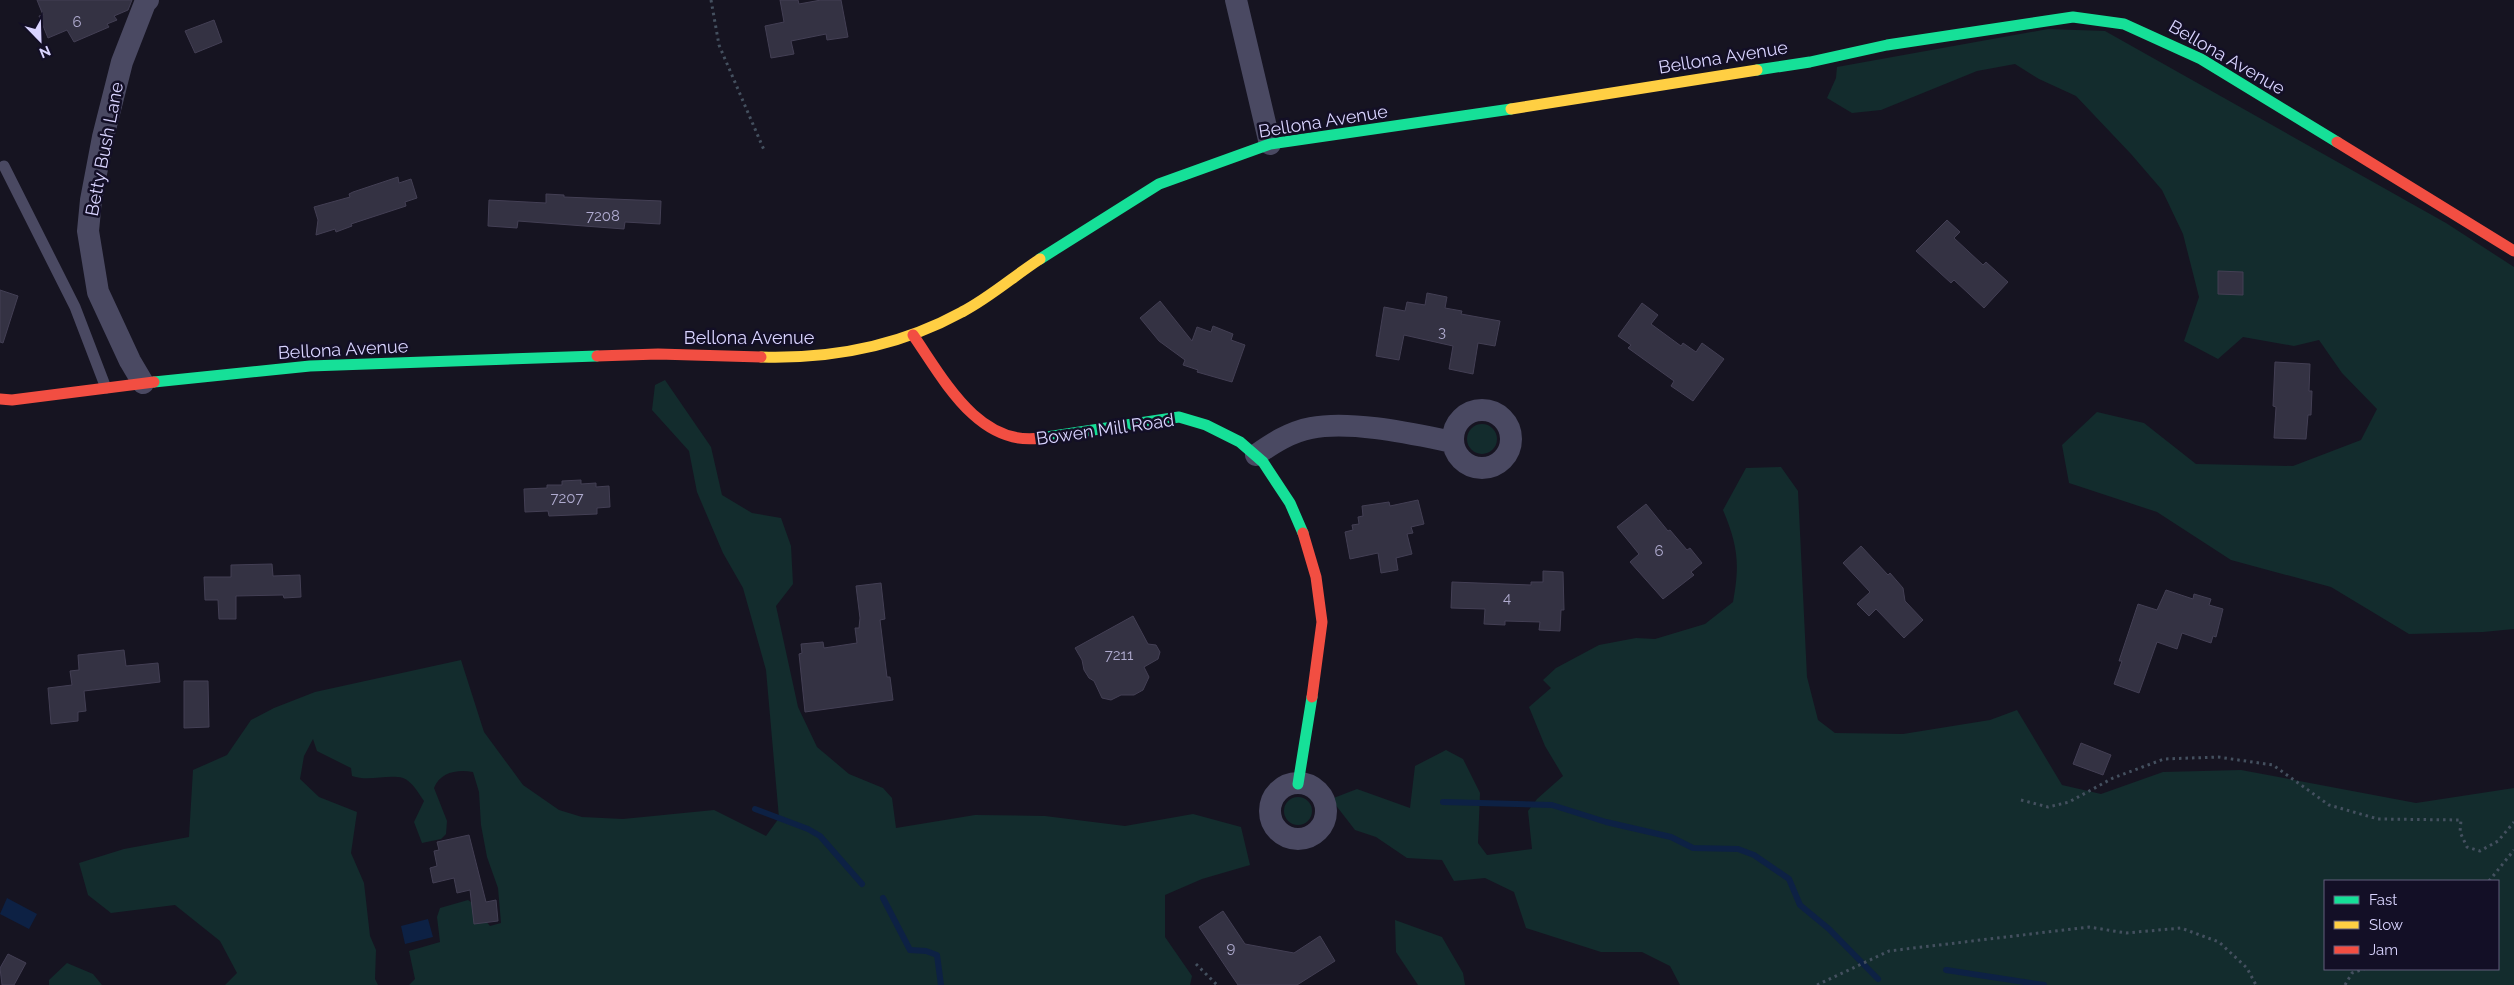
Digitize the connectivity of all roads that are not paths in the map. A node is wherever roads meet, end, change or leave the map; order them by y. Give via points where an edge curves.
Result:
1 (148, 0) edge
2 (1236, 0) edge
3 (1270, 144) junction
4 (4, 166) dead end
5 (2514, 252) edge
6 (913, 335) junction
7 (143, 383) junction
8 (106, 388) junction
9 (0, 399) edge
10 (1453, 442) dead end
11 (1256, 455) junction
12 (1298, 784) dead end

1 - 7 street, Betty Bush Lane via 122,62 103,137 88,231 98,292
2 - 3 street
3 - 5 main road, Bellona Avenue via 1810,62 1887,45 2049,19 2089,17 2124,24 2201,58
3 - 6 main road, Bellona Avenue via 1159,184 962,312
4 - 8 lane via 75,306
6 - 7 main road, Bellona Avenue via 854,351 801,358 658,354 310,366
6 - 11 main road, Bowen Mill Road via 968,409 984,424 1004,434 1024,440 1179,417 1226,434
7 - 8 main road, Bellona Avenue
8 - 9 main road, Bellona Avenue
10 - 11 street via 1407,433 1330,426 1294,433
11 - 12 main road, Bowen Mill Road via 1268,467 1307,541 1318,584 1322,623

